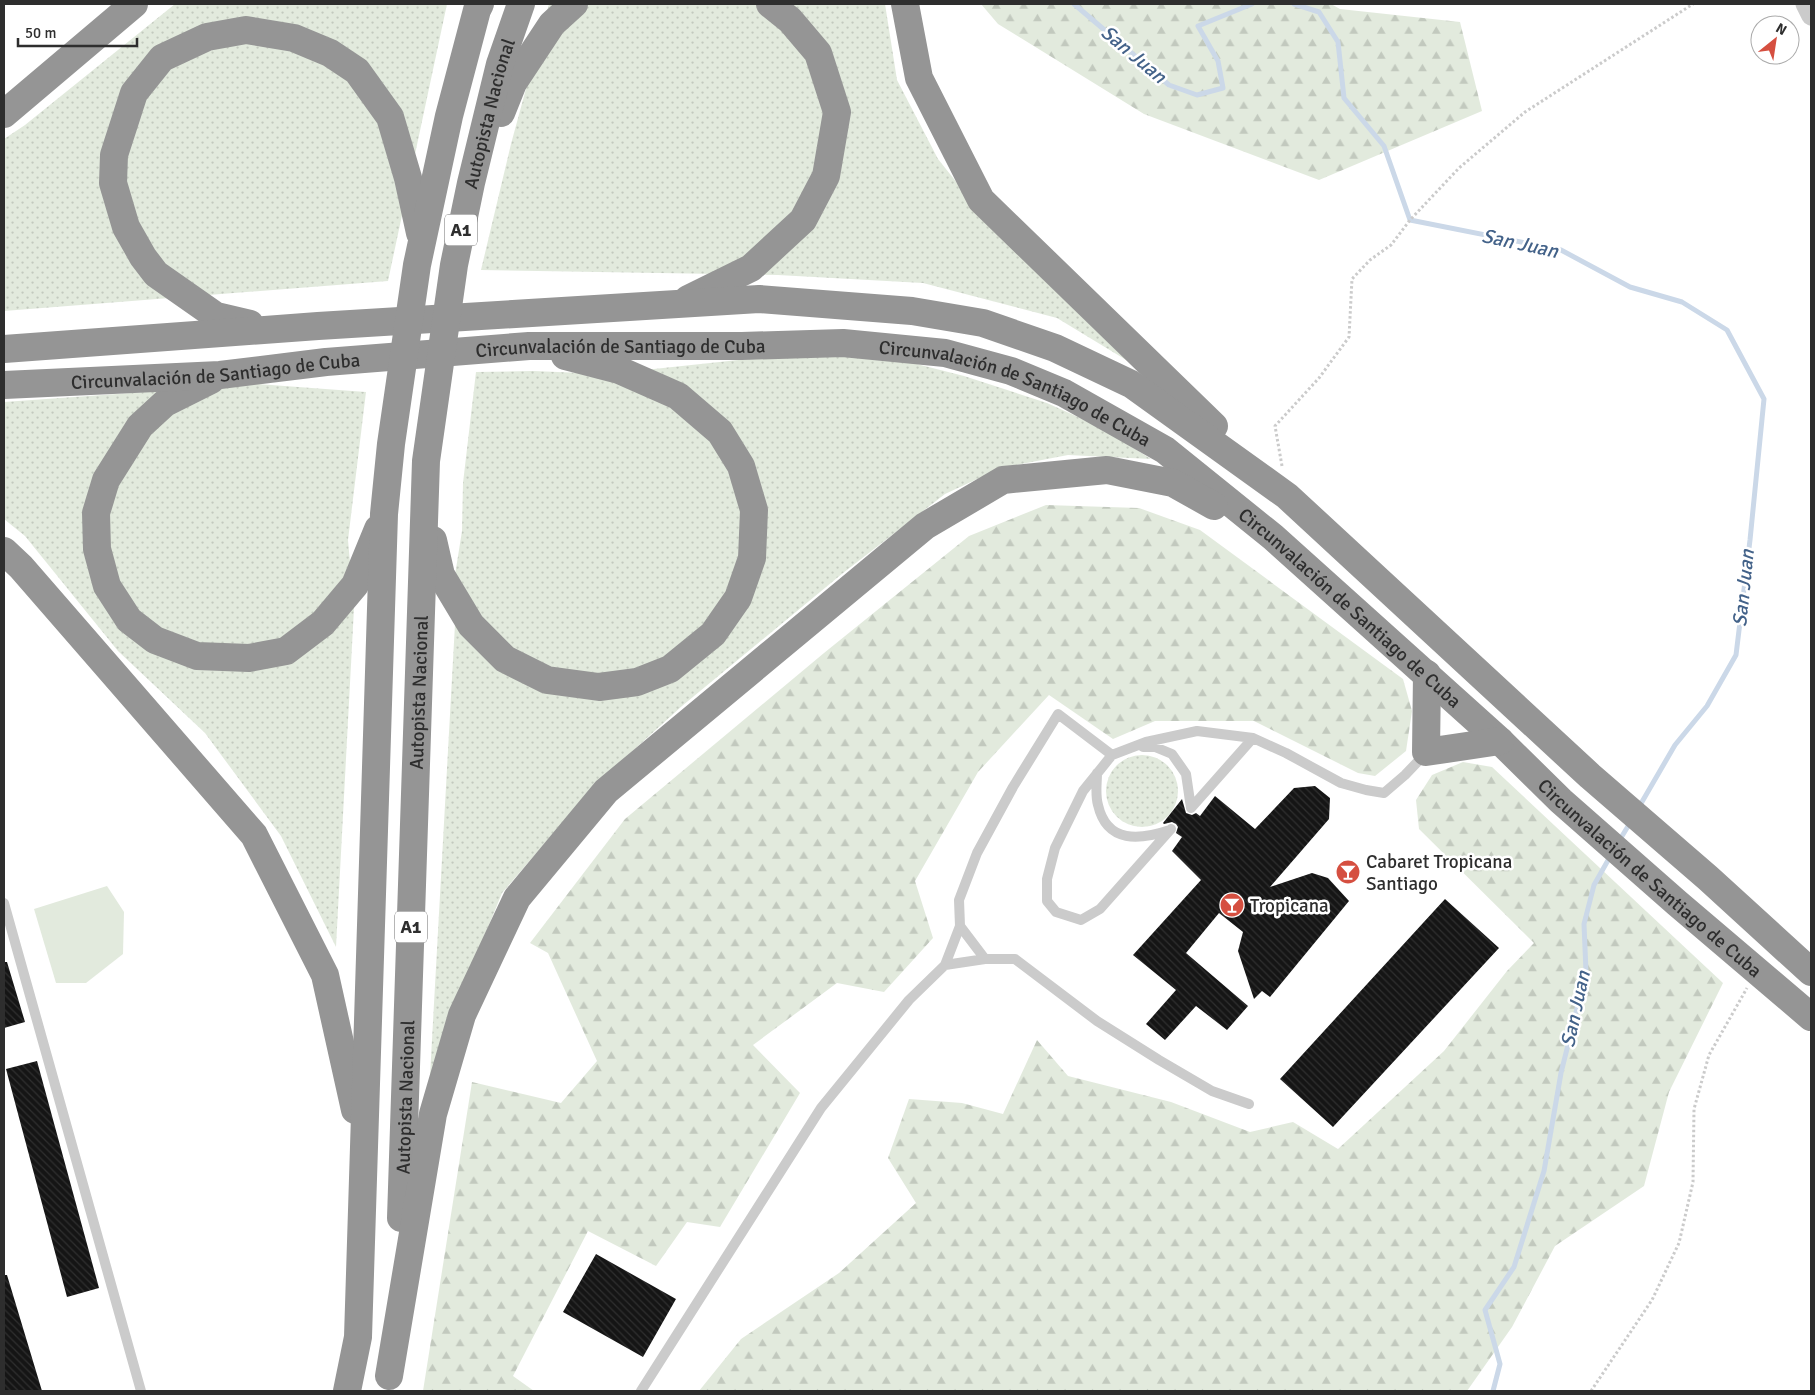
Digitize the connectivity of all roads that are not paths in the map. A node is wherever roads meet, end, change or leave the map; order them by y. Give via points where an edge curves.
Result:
1 (134, 4) edge
2 (480, 4) edge
3 (521, 4) edge
4 (574, 4) edge
5 (770, 4) edge
6 (905, 4) edge
7 (1805, 4) edge
8 (1811, 16) edge
9 (4, 114) edge
10 (471, 183) junction
11 (423, 243) junction
12 (677, 305) junction
13 (274, 329) junction
14 (530, 346) junction
15 (4, 349) edge
16 (220, 375) junction
17 (4, 385) edge
18 (426, 462) junction
19 (1287, 496) junction
20 (384, 514) junction
21 (1273, 537) junction
22 (4, 551) edge
23 (1426, 674) junction
24 (1252, 738) junction
25 (1500, 741) junction
26 (1133, 747) junction
27 (1426, 752) junction
28 (1112, 755) junction
29 (1096, 773) junction
30 (4, 903) edge
31 (960, 926) junction
32 (985, 958) junction
33 (945, 965) junction
34 (1811, 972) edge
35 (1811, 1017) edge
36 (1249, 1104) dead end
37 (364, 1164) junction
38 (388, 1384) edge
39 (141, 1391) edge
40 (347, 1391) edge
41 (641, 1391) edge

1 - 9 highway
2 - 11 highway, Autopista Nacional / A1 via 449,116
3 - 10 highway, Autopista Nacional / A1 via 500,64
4 - 10 highway via 552,24 513,83
5 - 12 highway via 790,20 818,52 837,112 826,176 803,220 751,268
6 - 19 highway via 919,78 981,200
7 - 8 street
10 - 18 highway, Autopista Nacional / A1 via 454,265
11 - 13 highway via 390,117 357,71 330,53 294,38 246,30 207,37 162,58 134,93 114,155 113,183 126,227 156,274 188,298 216,316
11 - 20 highway, Autopista Nacional / A1 via 391,444
12 - 13 highway, Circunvalación de Santiago de Cuba
12 - 19 highway, Circunvalación de Santiago de Cuba via 759,299 912,311 983,324 1055,348 1131,384
13 - 15 highway, Circunvalación de Santiago de Cuba
14 - 16 highway, Circunvalación de Santiago de Cuba via 326,362
14 - 18 highway via 619,370 678,396 720,432 741,466 754,510 752,558 738,598 714,634 670,669 637,682 599,687 548,680 505,659 471,625 441,575 430,524
14 - 21 highway, Circunvalación de Santiago de Cuba via 843,343 945,353 1011,370 1064,393 1165,450
16 - 17 highway, Circunvalación de Santiago de Cuba
16 - 20 highway via 165,403 140,426 106,480 96,513 97,549 107,586 129,620 155,640 197,656 249,658 286,651 323,623 355,585
18 - 38 highway, Autopista Nacional / A1 via 400,1238
19 - 34 highway, Circunvalación de Santiago de Cuba via 1590,776
20 - 37 highway, Autopista Nacional / A1
21 - 23 highway, Circunvalación de Santiago de Cuba
21 - 38 highway via 1173,484 1107,470 1003,480 924,526 606,792 518,898 462,1015 433,1114
22 - 37 highway via 254,835 325,975 352,1090
23 - 25 highway, Circunvalación de Santiago de Cuba
23 - 27 highway
24 - 26 lane via 1197,731
24 - 26 lane via 1191,808 1186,774 1172,754 1155,747
24 - 27 lane via 1341,784 1384,793
25 - 27 highway
25 - 35 highway, Circunvalación de Santiago de Cuba via 1561,801
26 - 28 lane
28 - 29 lane
28 - 31 lane via 1058,714 1013,786 977,853 958,900
29 - 29 lane via 1083,791 1059,840 1047,879 1047,901 1056,912 1081,920 1100,909 1171,829 1138,838 1119,834 1105,822 1098,805
30 - 39 lane
31 - 32 lane
31 - 33 lane
32 - 33 lane
32 - 36 lane via 1015,959 1097,1020 1159,1060 1212,1091
33 - 41 lane via 909,1000 822,1108
37 - 40 highway, Autopista Nacional / A1 via 358,1337

